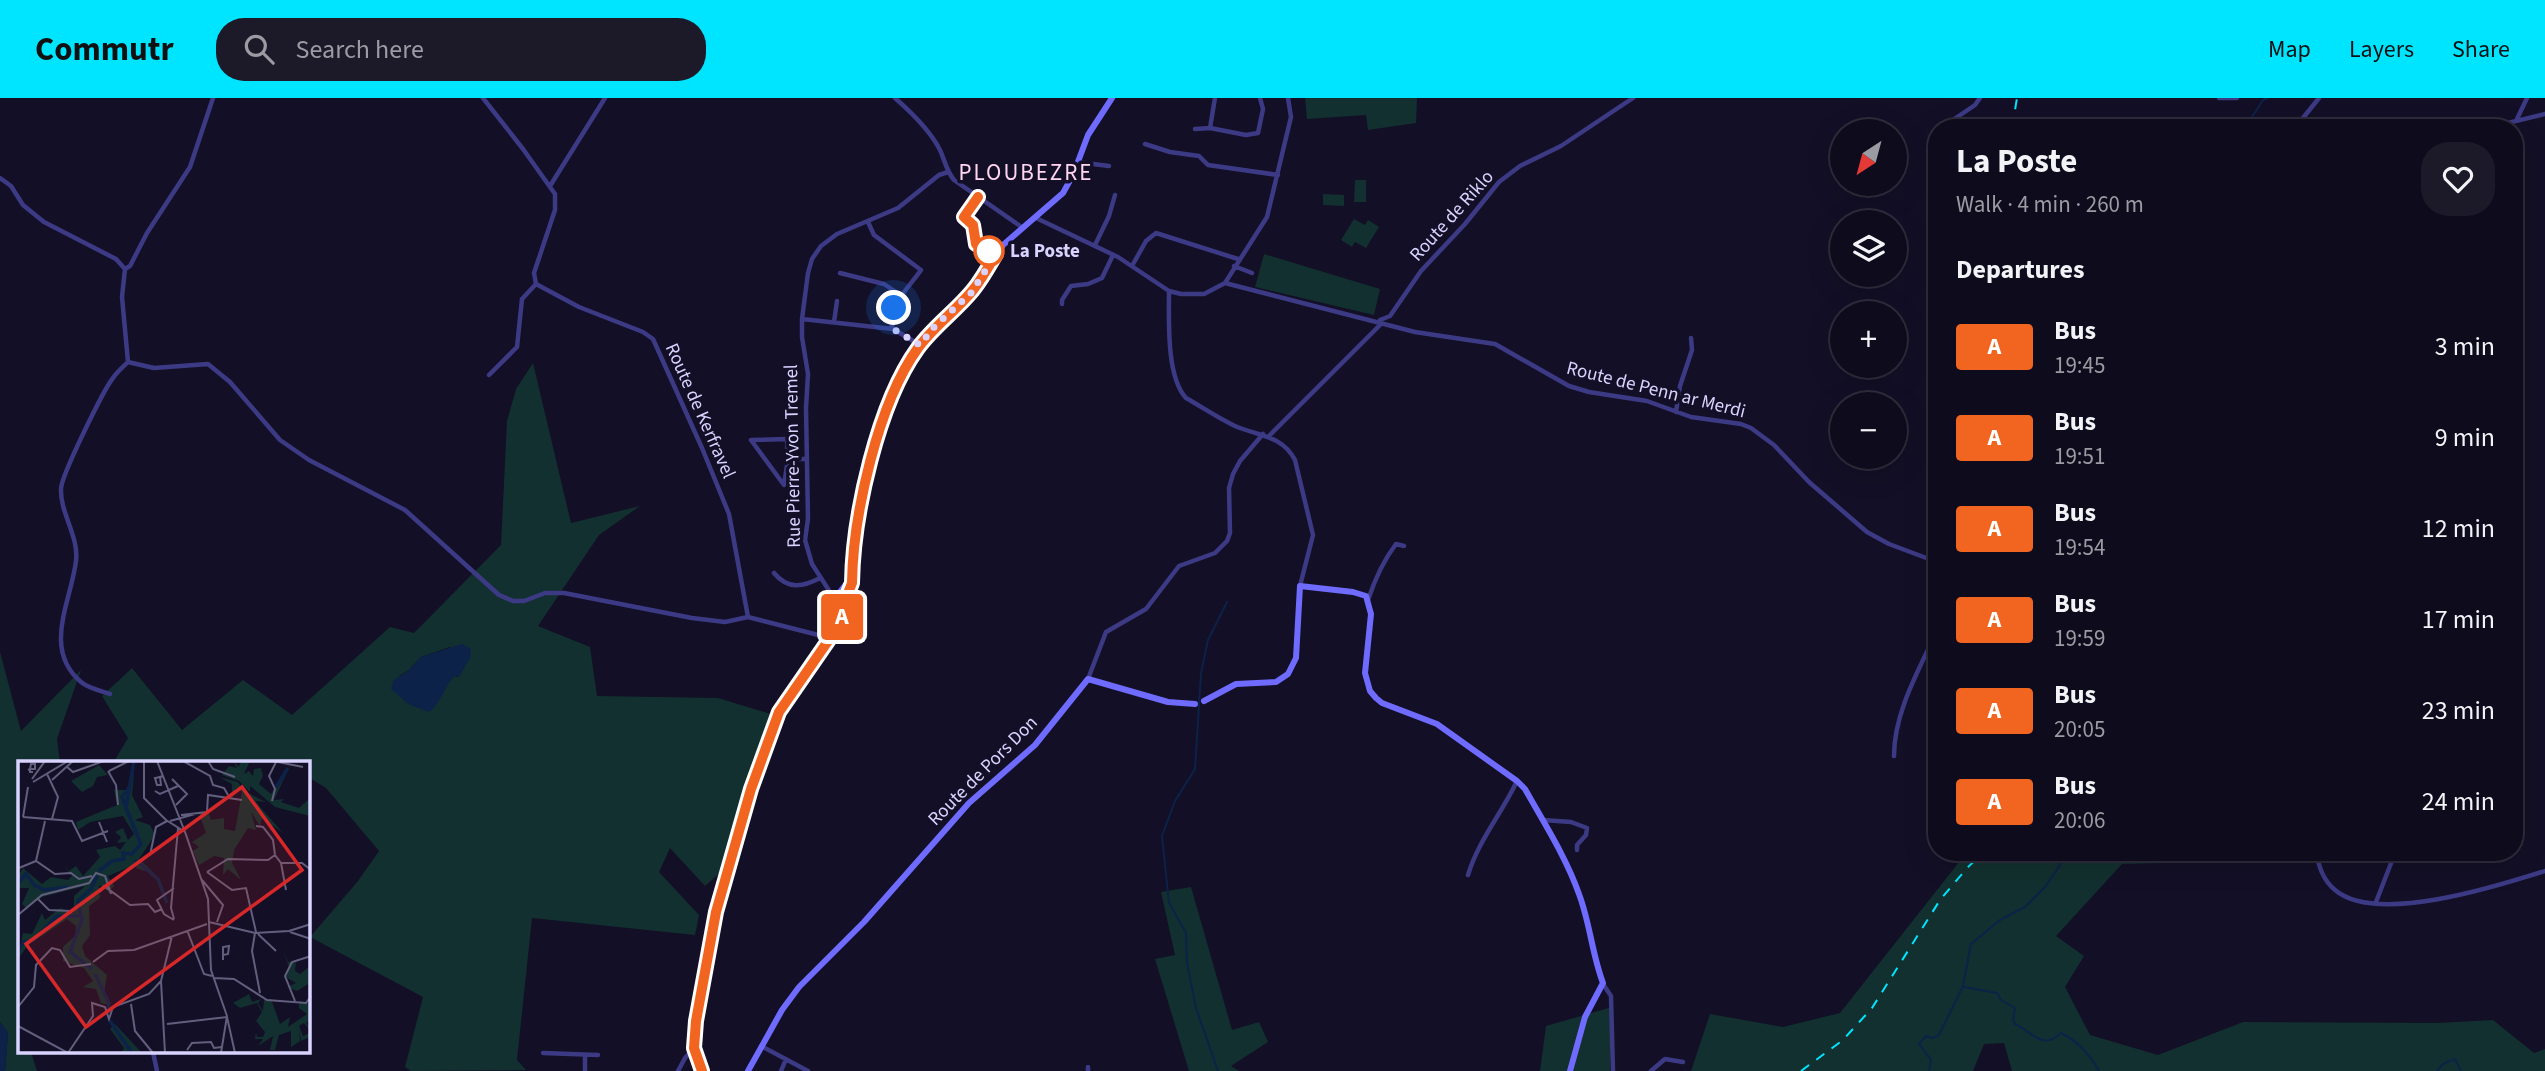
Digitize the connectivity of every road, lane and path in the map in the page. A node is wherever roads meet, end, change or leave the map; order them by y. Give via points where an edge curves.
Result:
1 (213, 98) edge
2 (483, 98) edge
3 (605, 98) edge
4 (895, 98) edge
5 (1112, 98) edge
6 (1215, 98) edge
7 (1260, 98) edge
8 (1288, 98) edge
9 (1633, 98) edge
10 (1980, 98) edge
11 (2219, 98) edge
12 (2237, 98) edge
13 (2319, 98) edge
14 (2527, 98) edge
15 (2545, 114) edge
16 (1954, 119) edge
17 (2302, 119) edge
18 (2516, 119) edge
19 (2521, 119) edge
20 (1210, 128) junction
21 (1195, 129) dead end
22 (1145, 144) dead end
23 (1077, 162) junction
24 (1109, 166) dead end
25 (947, 172) junction
26 (1278, 175) junction
27 (0, 178) edge
28 (550, 186) junction
29 (1115, 195) dead end
30 (978, 197) junction
31 (1035, 218) junction
32 (868, 222) junction
33 (1023, 228) junction
34 (1096, 245) junction
35 (996, 254) junction
36 (1113, 255) junction
37 (1238, 259) junction
38 (1132, 266) junction
39 (1234, 266) junction
40 (125, 269) junction
41 (1252, 272) dead end
42 (840, 273) dead end
43 (1225, 283) junction
44 (536, 284) junction
45 (1169, 291) junction
46 (902, 296) junction
47 (837, 301) dead end
48 (1062, 304) dead end
49 (802, 320) junction
50 (834, 321) junction
51 (1379, 322) junction
52 (893, 329) junction
53 (1691, 338) dead end
54 (920, 345) junction
55 (128, 362) junction
56 (489, 375) dead end
57 (1675, 412) junction
58 (1266, 435) junction
59 (788, 458) junction
60 (807, 459) junction
61 (1404, 546) dead end
62 (1928, 559) edge
63 (774, 573) dead end
64 (820, 578) junction
65 (1300, 586) junction
66 (842, 597) junction
67 (1368, 600) junction
68 (748, 617) junction
69 (830, 638) junction
70 (1928, 651) edge
71 (1088, 679) junction
72 (110, 694) dead end
73 (1204, 701) joint
74 (1195, 704) joint
75 (1894, 756) dead end
76 (1517, 781) junction
77 (1542, 820) junction
78 (1577, 850) dead end
79 (2318, 861) edge
80 (2392, 861) edge
81 (2545, 871) edge
82 (1468, 875) dead end
83 (2376, 902) junction
84 (1603, 983) junction
85 (761, 1046) junction
86 (694, 1048) junction
87 (543, 1052) dead end
88 (585, 1055) junction
89 (598, 1055) dead end
90 (786, 1059) junction
91 (1683, 1062) dead end
92 (585, 1071) edge
93 (678, 1071) edge
94 (702, 1071) edge
95 (748, 1071) edge
96 (780, 1071) edge
97 (808, 1071) edge
98 (1570, 1071) edge
99 (1613, 1071) edge
100 (1651, 1071) edge

1 - 40 street via 190,167
2 - 28 street
3 - 28 street
4 - 25 street via 932,138
5 - 23 street
6 - 20 street
7 - 20 street via 1263,109 1258,133
8 - 26 street via 1291,116
9 - 51 street, Route de Riklo via 1510,173 1421,271 1390,316
10 - 16 street
11 - 12 street
13 - 17 street
14 - 18 street
15 - 19 street
20 - 21 street
22 - 26 street via 1199,156 1208,165
23 - 24 street
23 - 31 street via 1063,193
25 - 30 street
25 - 32 street, Rue Pierre-Yvon Tremel via 898,208
26 - 37 street via 1267,217
27 - 40 street via 44,222 116,259
28 - 44 street via 556,205 534,274
29 - 34 street
30 - 33 street
30 - 35 street via 964,217 973,225 976,244
31 - 33 street
31 - 34 street
32 - 46 street via 874,234 921,270
32 - 49 street, Rue Pierre-Yvon Tremel via 821,246 812,260
33 - 35 street
34 - 36 street
35 - 54 street via 971,293
36 - 38 street
36 - 48 street via 1102,278 1071,286
37 - 38 street via 1156,233
37 - 39 street
38 - 45 street
39 - 41 street
39 - 43 street
40 - 55 street via 122,297
42 - 46 street via 884,284
43 - 45 street via 1204,294
43 - 51 street, Route de Penn ar Merdi
44 - 56 street via 522,299 517,347
44 - 68 street, Route de Kerfravel via 653,338 729,514
45 - 58 street via 1171,346 1181,392 1230,423
46 - 52 street via 892,315
47 - 50 street
49 - 50 street
49 - 60 street, Rue Pierre-Yvon Tremel via 808,374
50 - 52 street
51 - 57 street, Route de Penn ar Merdi via 1437,337 1494,344 1569,386 1647,401
51 - 58 street, Route de Pors Don
52 - 54 street
53 - 57 street via 1692,350
54 - 66 street via 888,407 862,500 852,574
55 - 68 street via 153,368 208,364 230,382 280,440 405,510 507,599 564,593 692,618 725,622
55 - 72 street via 111,379 65,472 61,491 76,560 60,645 65,661 82,683
57 - 62 street, Route de Penn ar Merdi via 1751,428 1867,532
58 - 65 street via 1292,455 1311,523 1313,536
58 - 71 street, Route de Pors Don via 1233,474 1227,541 1215,553 1179,566 1146,609 1106,632
59 - 59 street via 787,439 751,440 784,485
59 - 60 street
60 - 64 street, Rue Pierre-Yvon Tremel via 805,540
61 - 67 street via 1396,544 1387,555
63 - 64 street via 794,586
64 - 66 street, Rue Pierre-Yvon Tremel
65 - 67 street via 1353,592
65 - 73 street via 1296,658 1288,674 1276,682 1240,683
66 - 69 street via 842,618
67 - 76 street via 1371,628 1365,673 1370,691 1382,703 1437,724
68 - 69 street
69 - 86 street via 779,712 751,789 712,928
70 - 75 street via 1905,703
71 - 74 street via 1168,702
71 - 85 street, Route de Pors Don via 1035,745 969,803 864,922 799,987
73 - 74 street
76 - 77 street
76 - 82 street
77 - 78 street via 1587,828
77 - 84 street via 1579,894
79 - 83 street via 2333,889 2345,897
80 - 83 street
81 - 83 street via 2456,896 2413,903
84 - 98 street via 1585,1017
84 - 99 street via 1611,996
85 - 90 street
85 - 95 street, Route de Pors Don
86 - 93 street
86 - 94 street
87 - 88 street
88 - 89 street
88 - 92 street
90 - 96 street
90 - 97 street
91 - 100 street via 1665,1059

